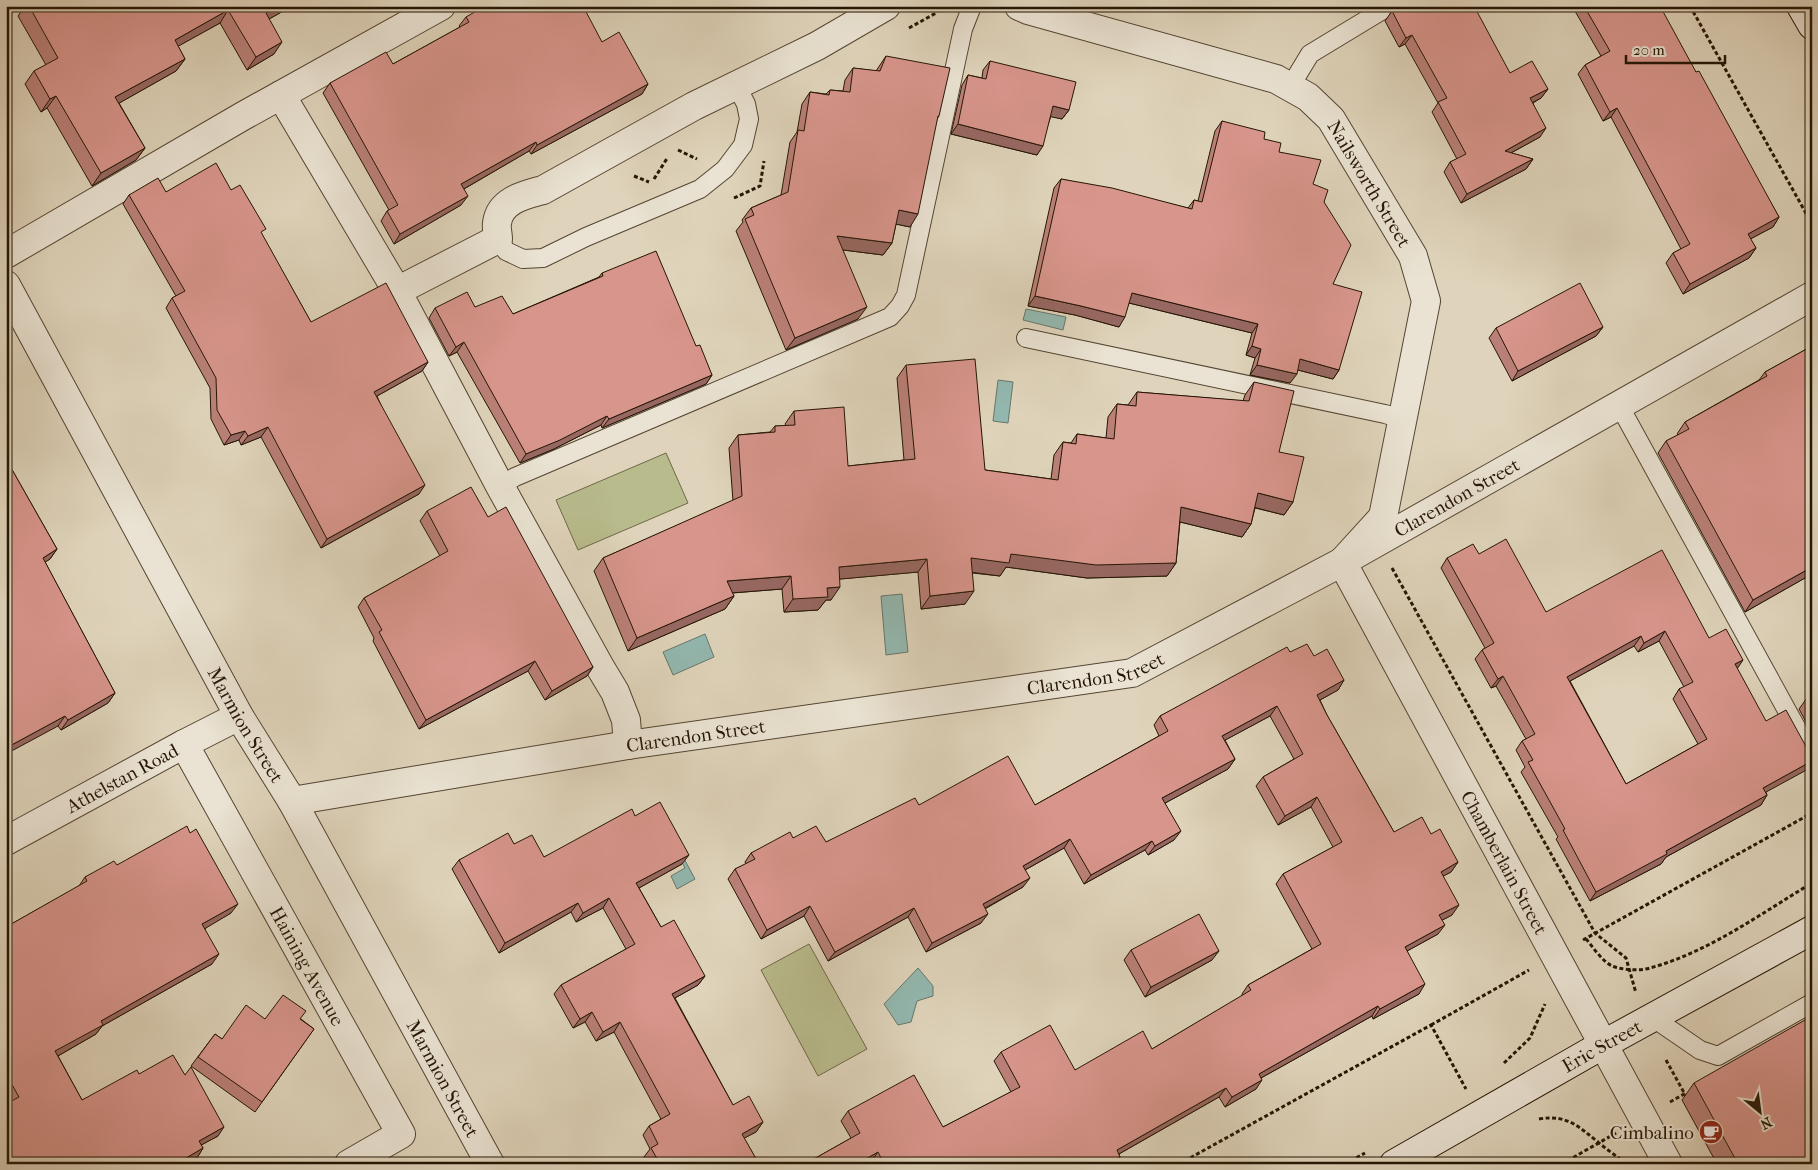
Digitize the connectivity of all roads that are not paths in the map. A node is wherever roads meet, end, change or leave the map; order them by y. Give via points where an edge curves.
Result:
1 (441, 6) edge
2 (886, 6) edge
3 (972, 6) edge
4 (1019, 6) edge
5 (1381, 6) edge
6 (1802, 6) edge
7 (1812, 25) edge
8 (736, 85) junction
9 (1290, 87) junction
10 (281, 95) junction
11 (498, 239) junction
12 (6, 254) edge
13 (6, 284) edge
14 (397, 291) junction
15 (1812, 296) edge
16 (1026, 338) dead end
17 (1619, 405) junction
18 (1402, 419) junction
19 (500, 486) junction
20 (1342, 562) junction
21 (239, 716) junction
22 (184, 744) junction
23 (628, 745) junction
24 (1812, 756) edge
25 (292, 801) junction
26 (6, 841) edge
27 (1812, 930) edge
28 (1812, 1003) edge
29 (1648, 1019) junction
30 (1604, 1044) junction
31 (349, 1164) edge
32 (490, 1164) edge
33 (1394, 1164) edge
34 (1668, 1164) edge

1 - 10 street
2 - 8 street via 817,46
3 - 19 lane via 963,29 906,295 890,317
4 - 9 street, Nailsworth Street via 1276,79
5 - 9 lane via 1381,11 1310,54
6 - 7 street
8 - 11 street via 542,190 507,204 497,222
8 - 11 lane via 746,104 749,119 743,145 725,169 700,189 543,258 523,259 506,250
9 - 18 street, Nailsworth Street via 1308,97 1331,119 1412,256 1426,301
10 - 12 street
10 - 14 street
11 - 14 street
13 - 21 street, Marmion Street
14 - 19 street
15 - 17 street, Clarendon Street
16 - 18 lane
17 - 20 street, Clarendon Street
17 - 24 lane
18 - 20 street, Nailsworth Street via 1383,517
19 - 23 street via 615,692 626,720
20 - 23 street, Clarendon Street via 1132,673
20 - 30 street, Chamberlain Street
21 - 22 street, Athelstan Road
21 - 25 street, Marmion Street
22 - 26 street, Athelstan Road
22 - 31 street, Haining Avenue via 402,1134
23 - 25 street, Clarendon Street
25 - 32 street, Marmion Street
27 - 29 street, Eric Street
28 - 29 lane via 1718,1056 1700,1050
29 - 30 street, Eric Street
30 - 33 street, Eric Street
30 - 34 street, Chamberlain Street

